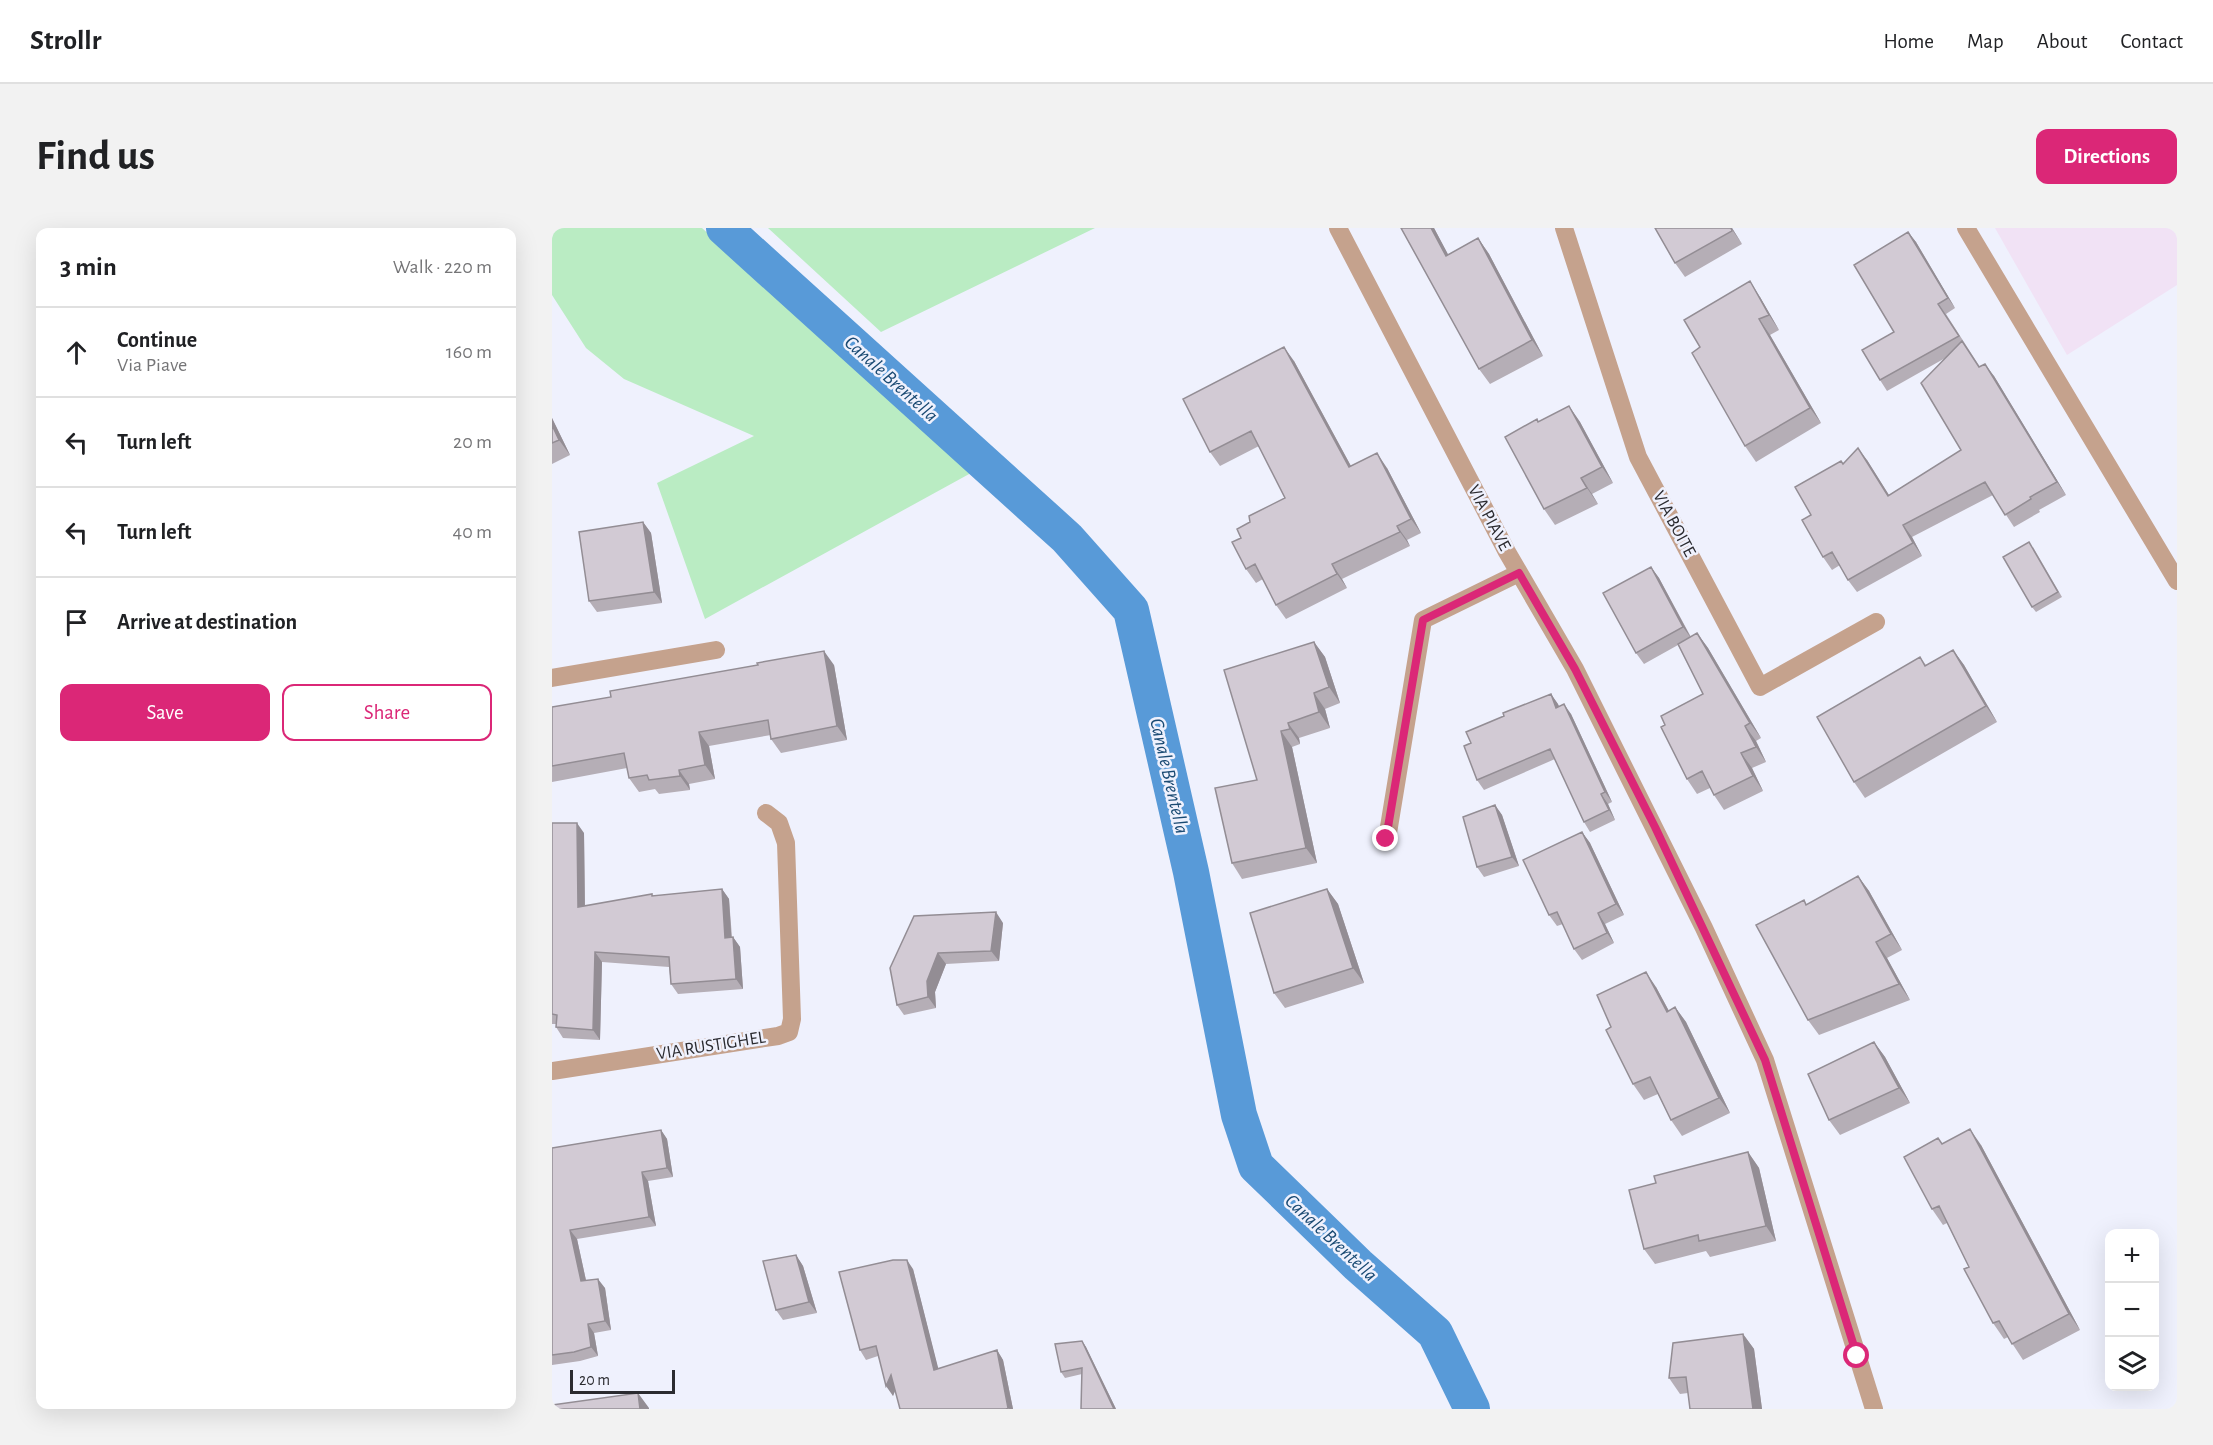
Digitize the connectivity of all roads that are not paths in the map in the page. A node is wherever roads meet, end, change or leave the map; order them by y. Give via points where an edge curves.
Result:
1 (1338, 228) edge
2 (1564, 228) edge
3 (1966, 228) edge
4 (1519, 573) junction
5 (2177, 581) edge
6 (1876, 622) dead end
7 (716, 650) dead end
8 (552, 678) edge
9 (766, 813) dead end
10 (1386, 839) dead end
11 (552, 1071) edge
12 (1874, 1409) edge

1 - 4 street, VIA PIAVE
2 - 6 street, VIA BOITE via 1638,457 1760,687
3 - 5 street
4 - 10 street via 1423,620
4 - 12 street, VIA PIAVE via 1575,669 1765,1060
7 - 8 street
9 - 11 street, VIA RUSTIGHEL via 779,823 786,843 792,1019 789,1032

